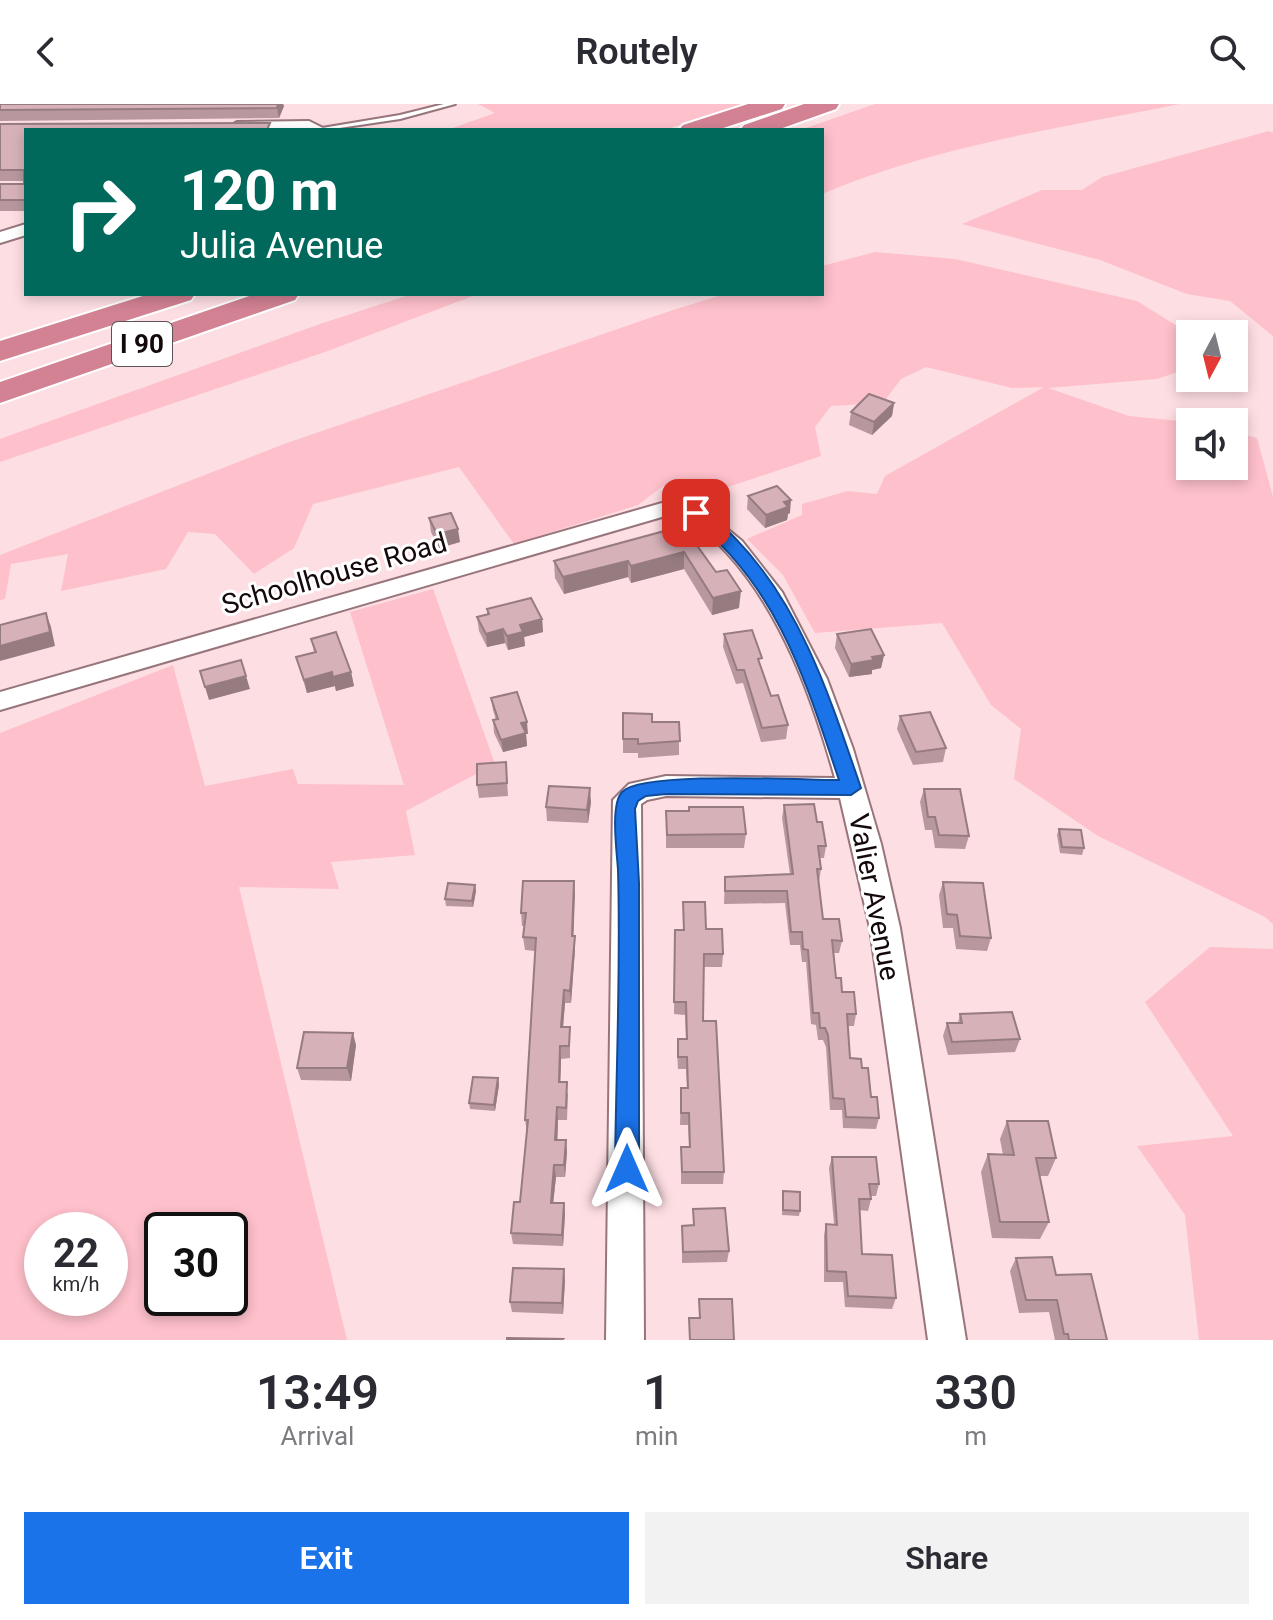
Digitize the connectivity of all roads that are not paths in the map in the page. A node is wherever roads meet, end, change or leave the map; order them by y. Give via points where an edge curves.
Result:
1 (452, 104) edge
2 (773, 104) edge
3 (827, 104) edge
4 (216, 126) edge
5 (316, 128) edge
6 (326, 128) edge
7 (698, 128) edge
8 (759, 128) edge
9 (24, 230) edge
10 (0, 238) edge
11 (174, 296) edge
12 (278, 296) edge
13 (0, 351) edge
14 (0, 393) edge
15 (684, 504) joint
16 (0, 701) edge
17 (851, 788) junction
18 (625, 1340) edge
19 (947, 1340) edge

1 - 6 lane
2 - 7 highway
3 - 8 highway
4 - 5 street
9 - 10 street
11 - 13 highway, I 90
12 - 14 highway, I 90
15 - 16 street, Schoolhouse Road
15 - 17 street, Valier Avenue via 734,546 781,609 814,679
17 - 18 street via 666,786 642,789 627,800
17 - 19 street, Valier Avenue via 885,928

